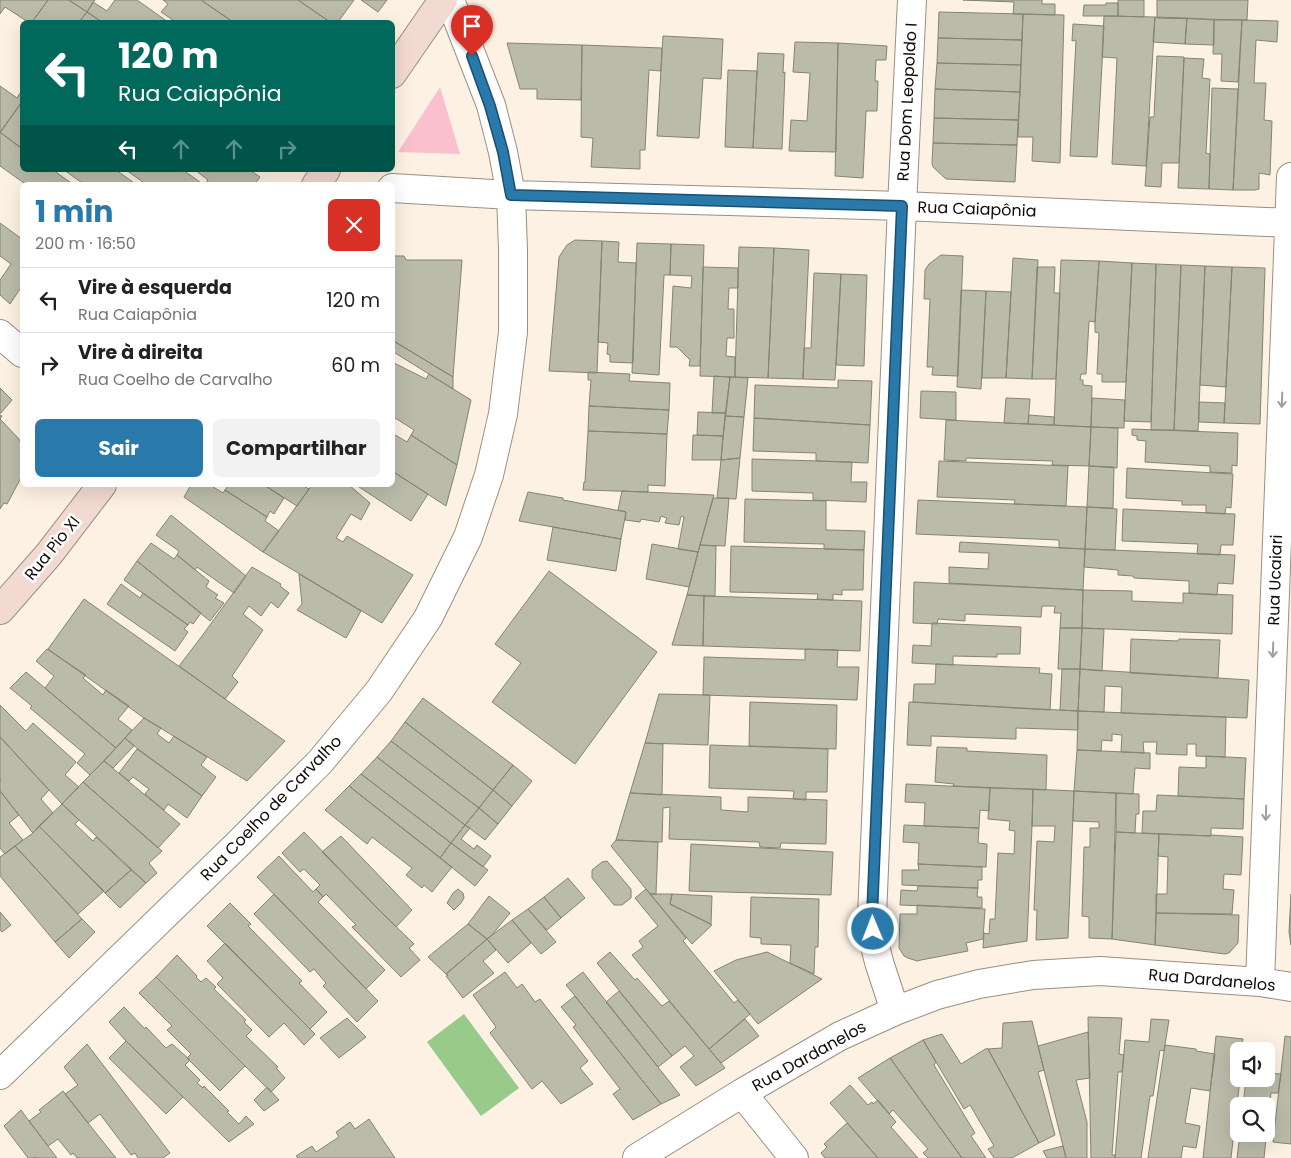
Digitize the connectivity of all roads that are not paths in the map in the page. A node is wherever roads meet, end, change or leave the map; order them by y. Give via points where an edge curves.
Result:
1 (443, 0) edge
2 (450, 0) edge
3 (912, 0) edge
4 (395, 70) edge
5 (1291, 177) edge
6 (395, 188) edge
7 (511, 195) junction
8 (902, 206) junction
9 (1290, 222) edge
10 (0, 334) edge
11 (20, 351) edge
12 (100, 487) edge
13 (0, 610) edge
14 (1260, 982) junction
15 (1291, 986) edge
16 (895, 1011) junction
17 (0, 1074) edge
18 (742, 1093) junction
19 (637, 1158) edge
20 (794, 1158) edge

1 - 4 street
2 - 7 street, Rua Coelho de Carvalho via 490,106
3 - 8 street, Rua Dom Leopoldo I
5 - 9 street, Rua Ucaiari
6 - 7 street, Rua Caiapônia
7 - 8 street, Rua Caiapônia
7 - 17 street, Rua Coelho de Carvalho via 513,332 503,414 489,475 468,537 428,618 379,691 320,762
8 - 9 street, Rua Caiapônia
8 - 16 street, Rua Dom Leopoldo I via 872,916 874,942
9 -> 14 street, Rua Ucaiari
10 - 11 street
12 - 13 street, Rua Pio XI via 49,554
14 - 15 street, Rua Dardanelos
14 - 16 street, Rua Dardanelos via 1100,971 1033,975 937,994
16 - 18 street, Rua Dardanelos via 840,1036
18 - 19 street, Rua Dardanelos
18 - 20 street

